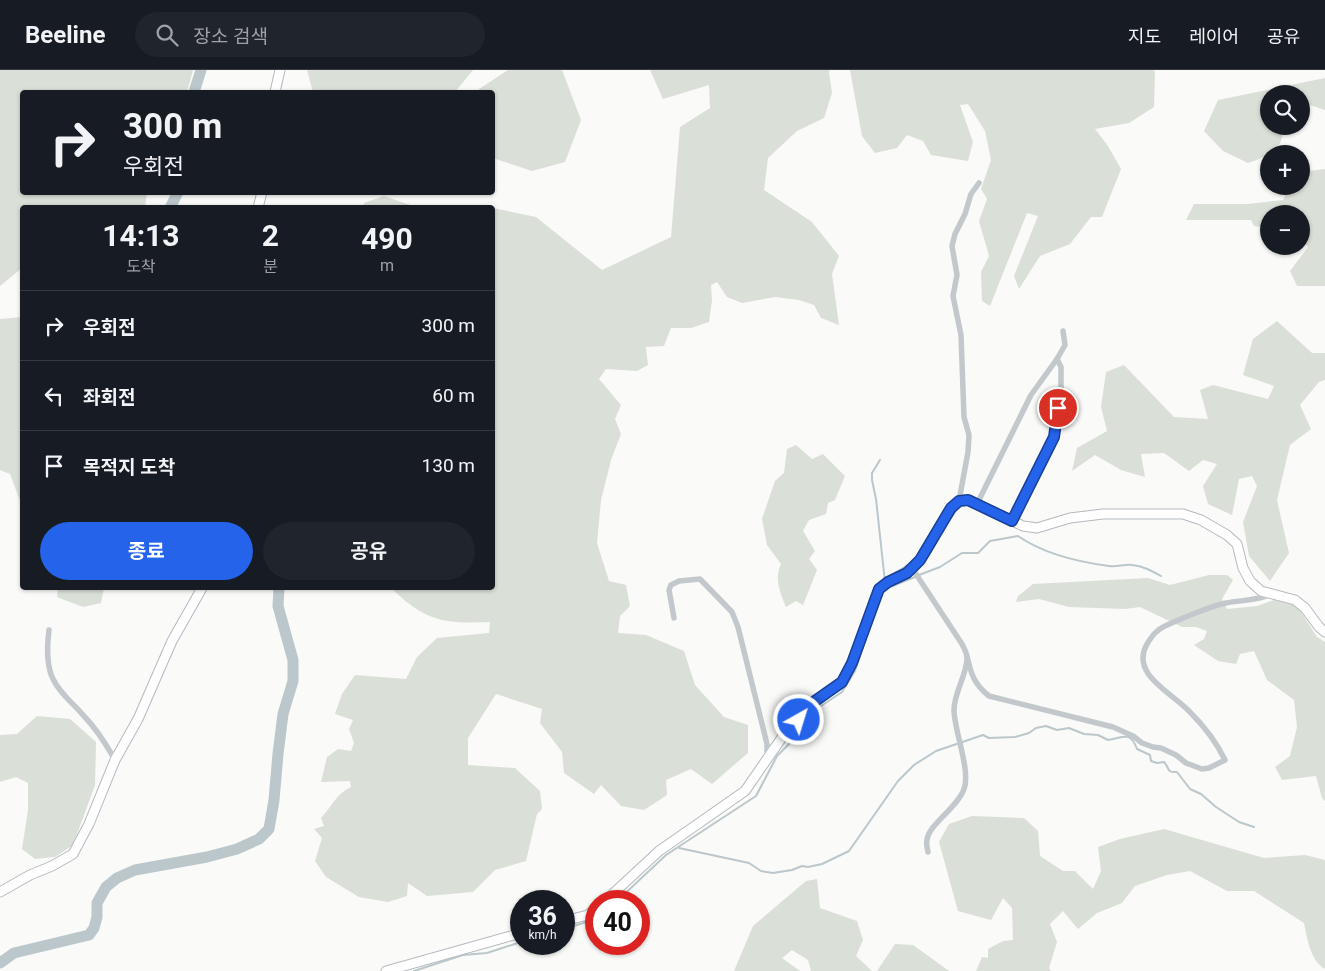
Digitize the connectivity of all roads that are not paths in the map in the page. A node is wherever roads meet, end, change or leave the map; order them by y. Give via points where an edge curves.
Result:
1 (280, 70) edge
2 (275, 90) edge
3 (979, 183) dead end
4 (1063, 331) dead end
5 (1057, 359) junction
6 (959, 501) junction
7 (977, 504) junction
8 (1012, 521) junction
9 (912, 568) junction
10 (201, 590) edge
11 (1271, 594) junction
12 (674, 618) dead end
13 (49, 630) dead end
14 (1325, 632) edge
15 (967, 656) junction
16 (115, 760) junction
17 (768, 760) junction
18 (928, 852) dead end
19 (617, 890) edge
20 (0, 892) edge
21 (510, 936) edge
22 (386, 971) edge

1 - 2 street
3 - 6 street via 971,194 952,246 957,275 953,296 961,336 963,410 969,435
4 - 5 street via 1064,345
5 - 7 street via 1031,395
5 - 8 street via 1061,367 1061,390 1054,437
6 - 7 street
6 - 9 street via 951,508
7 - 8 street
8 - 11 street via 1037,528 1070,518 1103,514 1183,514 1201,520 1237,544 1250,581 1261,591
9 - 15 street
9 - 17 street via 879,589 842,682 815,701 783,736
10 - 16 street via 172,641 138,718
11 - 14 street via 1295,600
11 - 15 street via 1224,604 1165,626 1153,634 1142,652 1142,664 1147,674 1190,711 1220,748 1225,760 1209,768 1186,763 1176,755 1153,748 1113,727 989,696 978,687
12 - 17 street via 671,585 693,579 704,582 732,612
13 - 16 street via 46,649 52,678 61,693 104,741
15 - 18 street via 954,710 965,788 931,830 926,839
16 - 20 street via 90,824 73,854
17 - 19 street via 745,791 659,851
21 - 22 street

